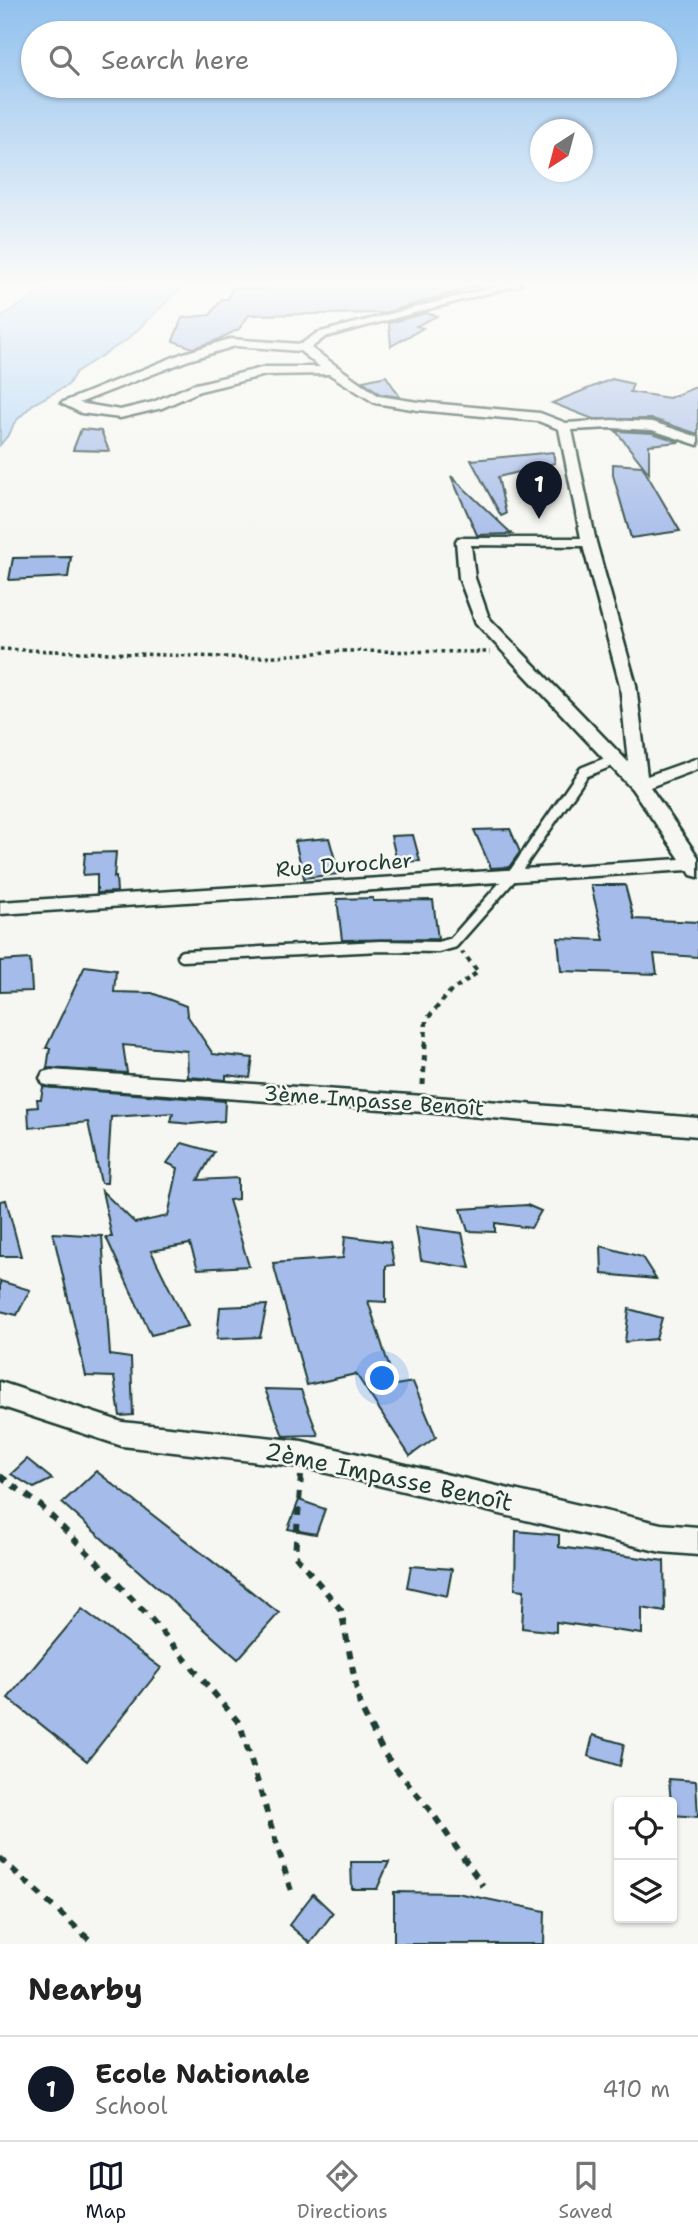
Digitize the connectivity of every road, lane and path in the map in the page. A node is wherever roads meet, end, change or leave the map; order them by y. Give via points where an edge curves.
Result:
1 (140, 375) edge
2 (251, 375) edge
3 (339, 375) edge
4 (565, 427) junction
5 (698, 441) edge
6 (589, 542) junction
7 (0, 649) edge
8 (515, 653) junction
9 (616, 760) junction
10 (698, 763) edge
11 (639, 785) junction
12 (695, 867) edge
13 (513, 875) junction
14 (0, 908) edge
15 (453, 943) junction
16 (183, 956) dead end
17 (51, 1078) dead end
18 (424, 1104) junction
19 (698, 1127) edge
20 (0, 1394) edge
21 (302, 1454) junction
22 (0, 1476) edge
23 (698, 1541) edge
24 (0, 1858) edge
25 (483, 1886) dead end
26 (291, 1891) dead end
27 (94, 1944) edge

1 - 2 street via 67,403 120,414
3 - 4 street via 375,399 540,417
4 - 5 street via 653,426
4 - 6 street
6 - 8 street via 463,541 467,578 482,620
6 - 11 street via 628,685
7 - 8 path via 250,658 342,651
8 - 9 street
9 - 11 street
9 - 13 lane via 584,772
10 - 11 street
11 - 12 street
12 - 13 street, Rue Durocher
13 - 14 street, Rue Durocher
13 - 15 lane
15 - 16 lane
15 - 18 path via 478,972 451,991 426,1020
17 - 18 street, 3ème Impasse Benoît
18 - 19 street, 3ème Impasse Benoît
20 - 21 street, 2ème Impasse Benoît via 122,1434
21 - 23 street, 2ème Impasse Benoît via 661,1538
21 - 25 path via 295,1555 341,1610 360,1706 384,1755 433,1814
22 - 26 path via 40,1505 97,1562 240,1724
24 - 27 path

